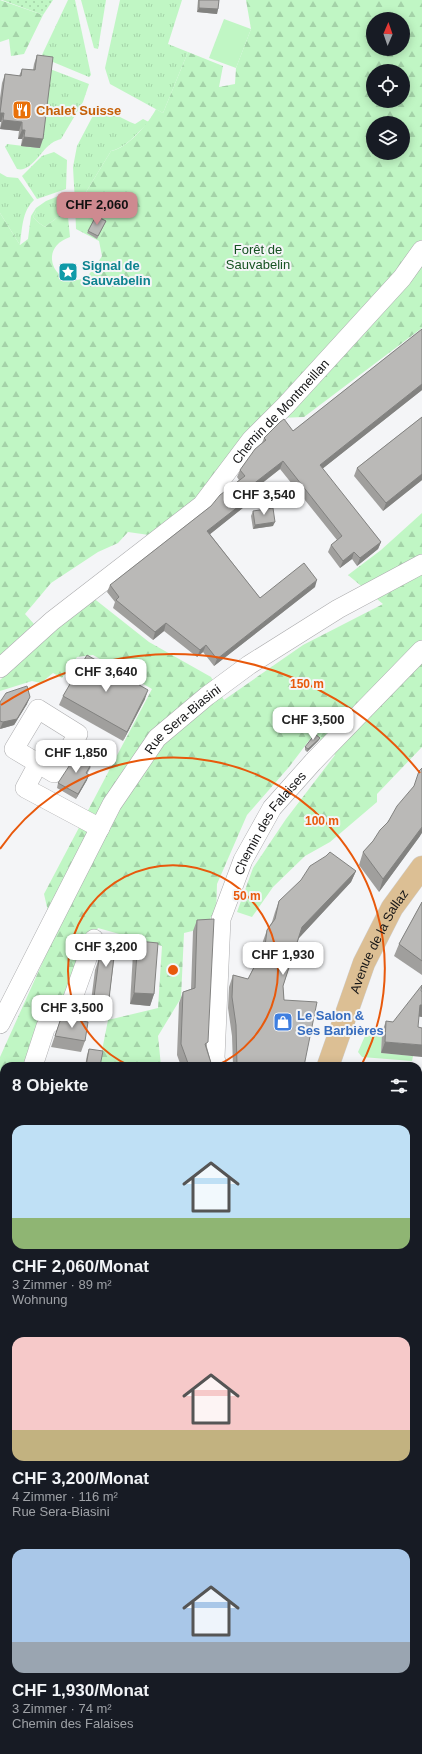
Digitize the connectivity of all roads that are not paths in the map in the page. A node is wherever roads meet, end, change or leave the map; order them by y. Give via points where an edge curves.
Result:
1 (422, 250) edge
2 (422, 564) edge
3 (422, 650) edge
4 (0, 668) edge
5 (38, 764) dead end
6 (100, 828) junction
7 (422, 867) edge
8 (94, 939) dead end
9 (0, 1024) edge
10 (34, 1062) edge
11 (216, 1062) edge
12 (329, 1062) edge

1 - 4 street, Chemin de Montmeillan via 402,278 251,440 202,505 52,621
2 - 6 street, Rue Sera-Biasini via 338,609 249,665 207,696 157,738 112,804
3 - 11 street, Chemin des Falaises via 272,808 243,860 221,919
5 - 6 street via 25,788
6 - 9 street, Rue Sera-Biasini
7 - 12 main road, Avenue de la Sallaz via 392,908 364,963
8 - 10 street via 69,1009 46,1026

